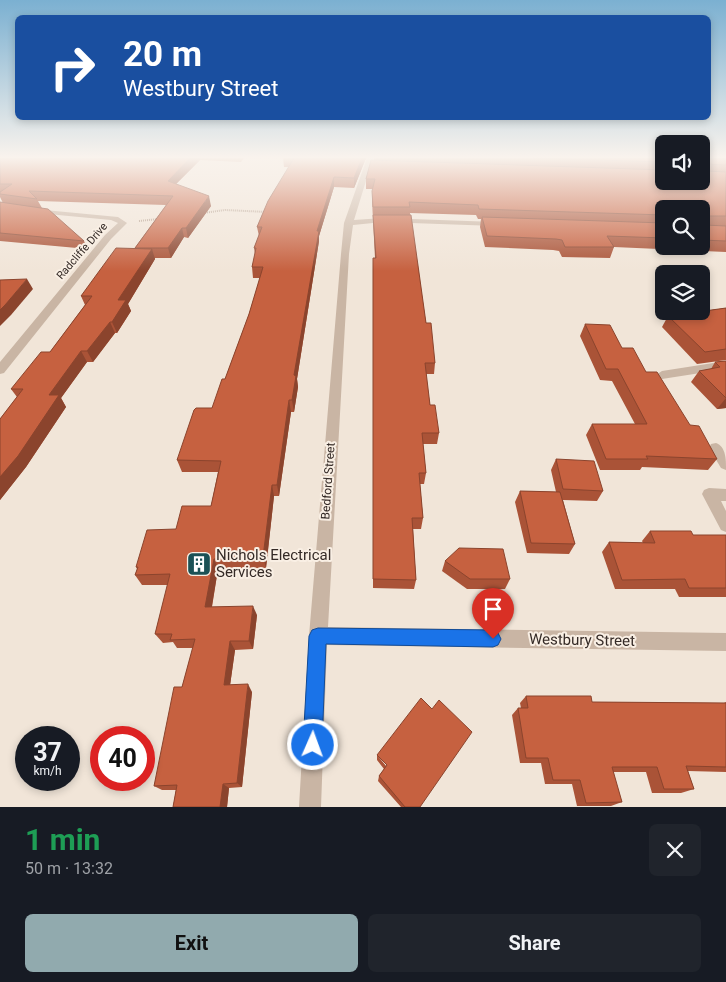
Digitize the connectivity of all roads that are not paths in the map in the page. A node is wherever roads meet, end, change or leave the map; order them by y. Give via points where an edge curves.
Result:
1 (356, 196) edge
2 (32, 211) edge
3 (348, 223) junction
4 (507, 224) edge
5 (726, 365) edge
6 (0, 370) edge
7 (662, 375) dead end
8 (716, 448) dead end
9 (726, 464) edge
10 (726, 495) edge
11 (726, 525) edge
12 (318, 636) junction
13 (726, 642) edge
14 (310, 807) edge

1 - 3 street, Bedford Street
2 - 6 street, Radcliffe Drive via 111,218 124,223 108,237
3 - 4 street via 383,220
3 - 12 street, Bedford Street
5 - 7 street
8 - 9 street
10 - 11 street via 709,494
12 - 13 street, Westbury Street
12 - 14 street, Bedford Street

